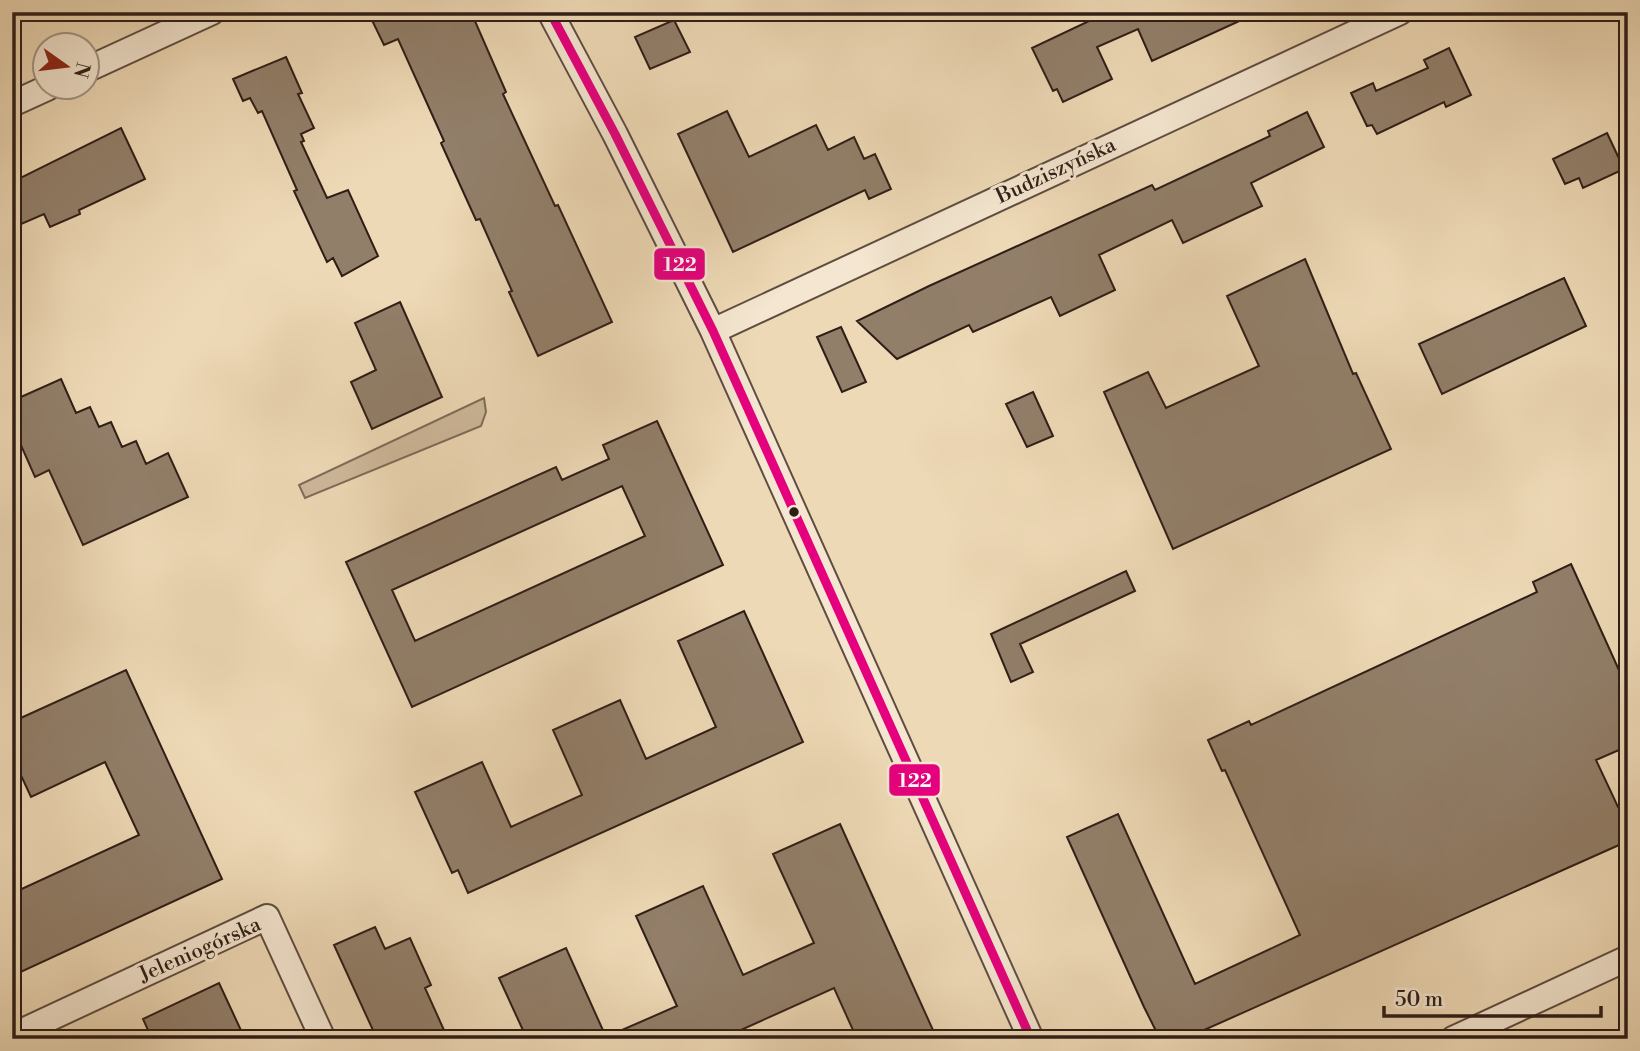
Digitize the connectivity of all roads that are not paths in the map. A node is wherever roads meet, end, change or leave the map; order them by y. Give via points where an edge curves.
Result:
1 (212, 12) edge
2 (550, 12) edge
3 (1400, 12) edge
4 (102, 63) edge
5 (32, 95) edge
6 (12, 104) edge
7 (713, 331) junction
8 (1628, 958) edge
9 (12, 1036) edge
10 (323, 1039) edge
11 (1031, 1039) edge
12 (1453, 1039) edge

1 - 4 street
2 - 7 street
3 - 7 street, Budziszyńska
5 - 6 street
7 - 11 street
8 - 12 street
9 - 10 street, Jeleniogórska via 267,917

